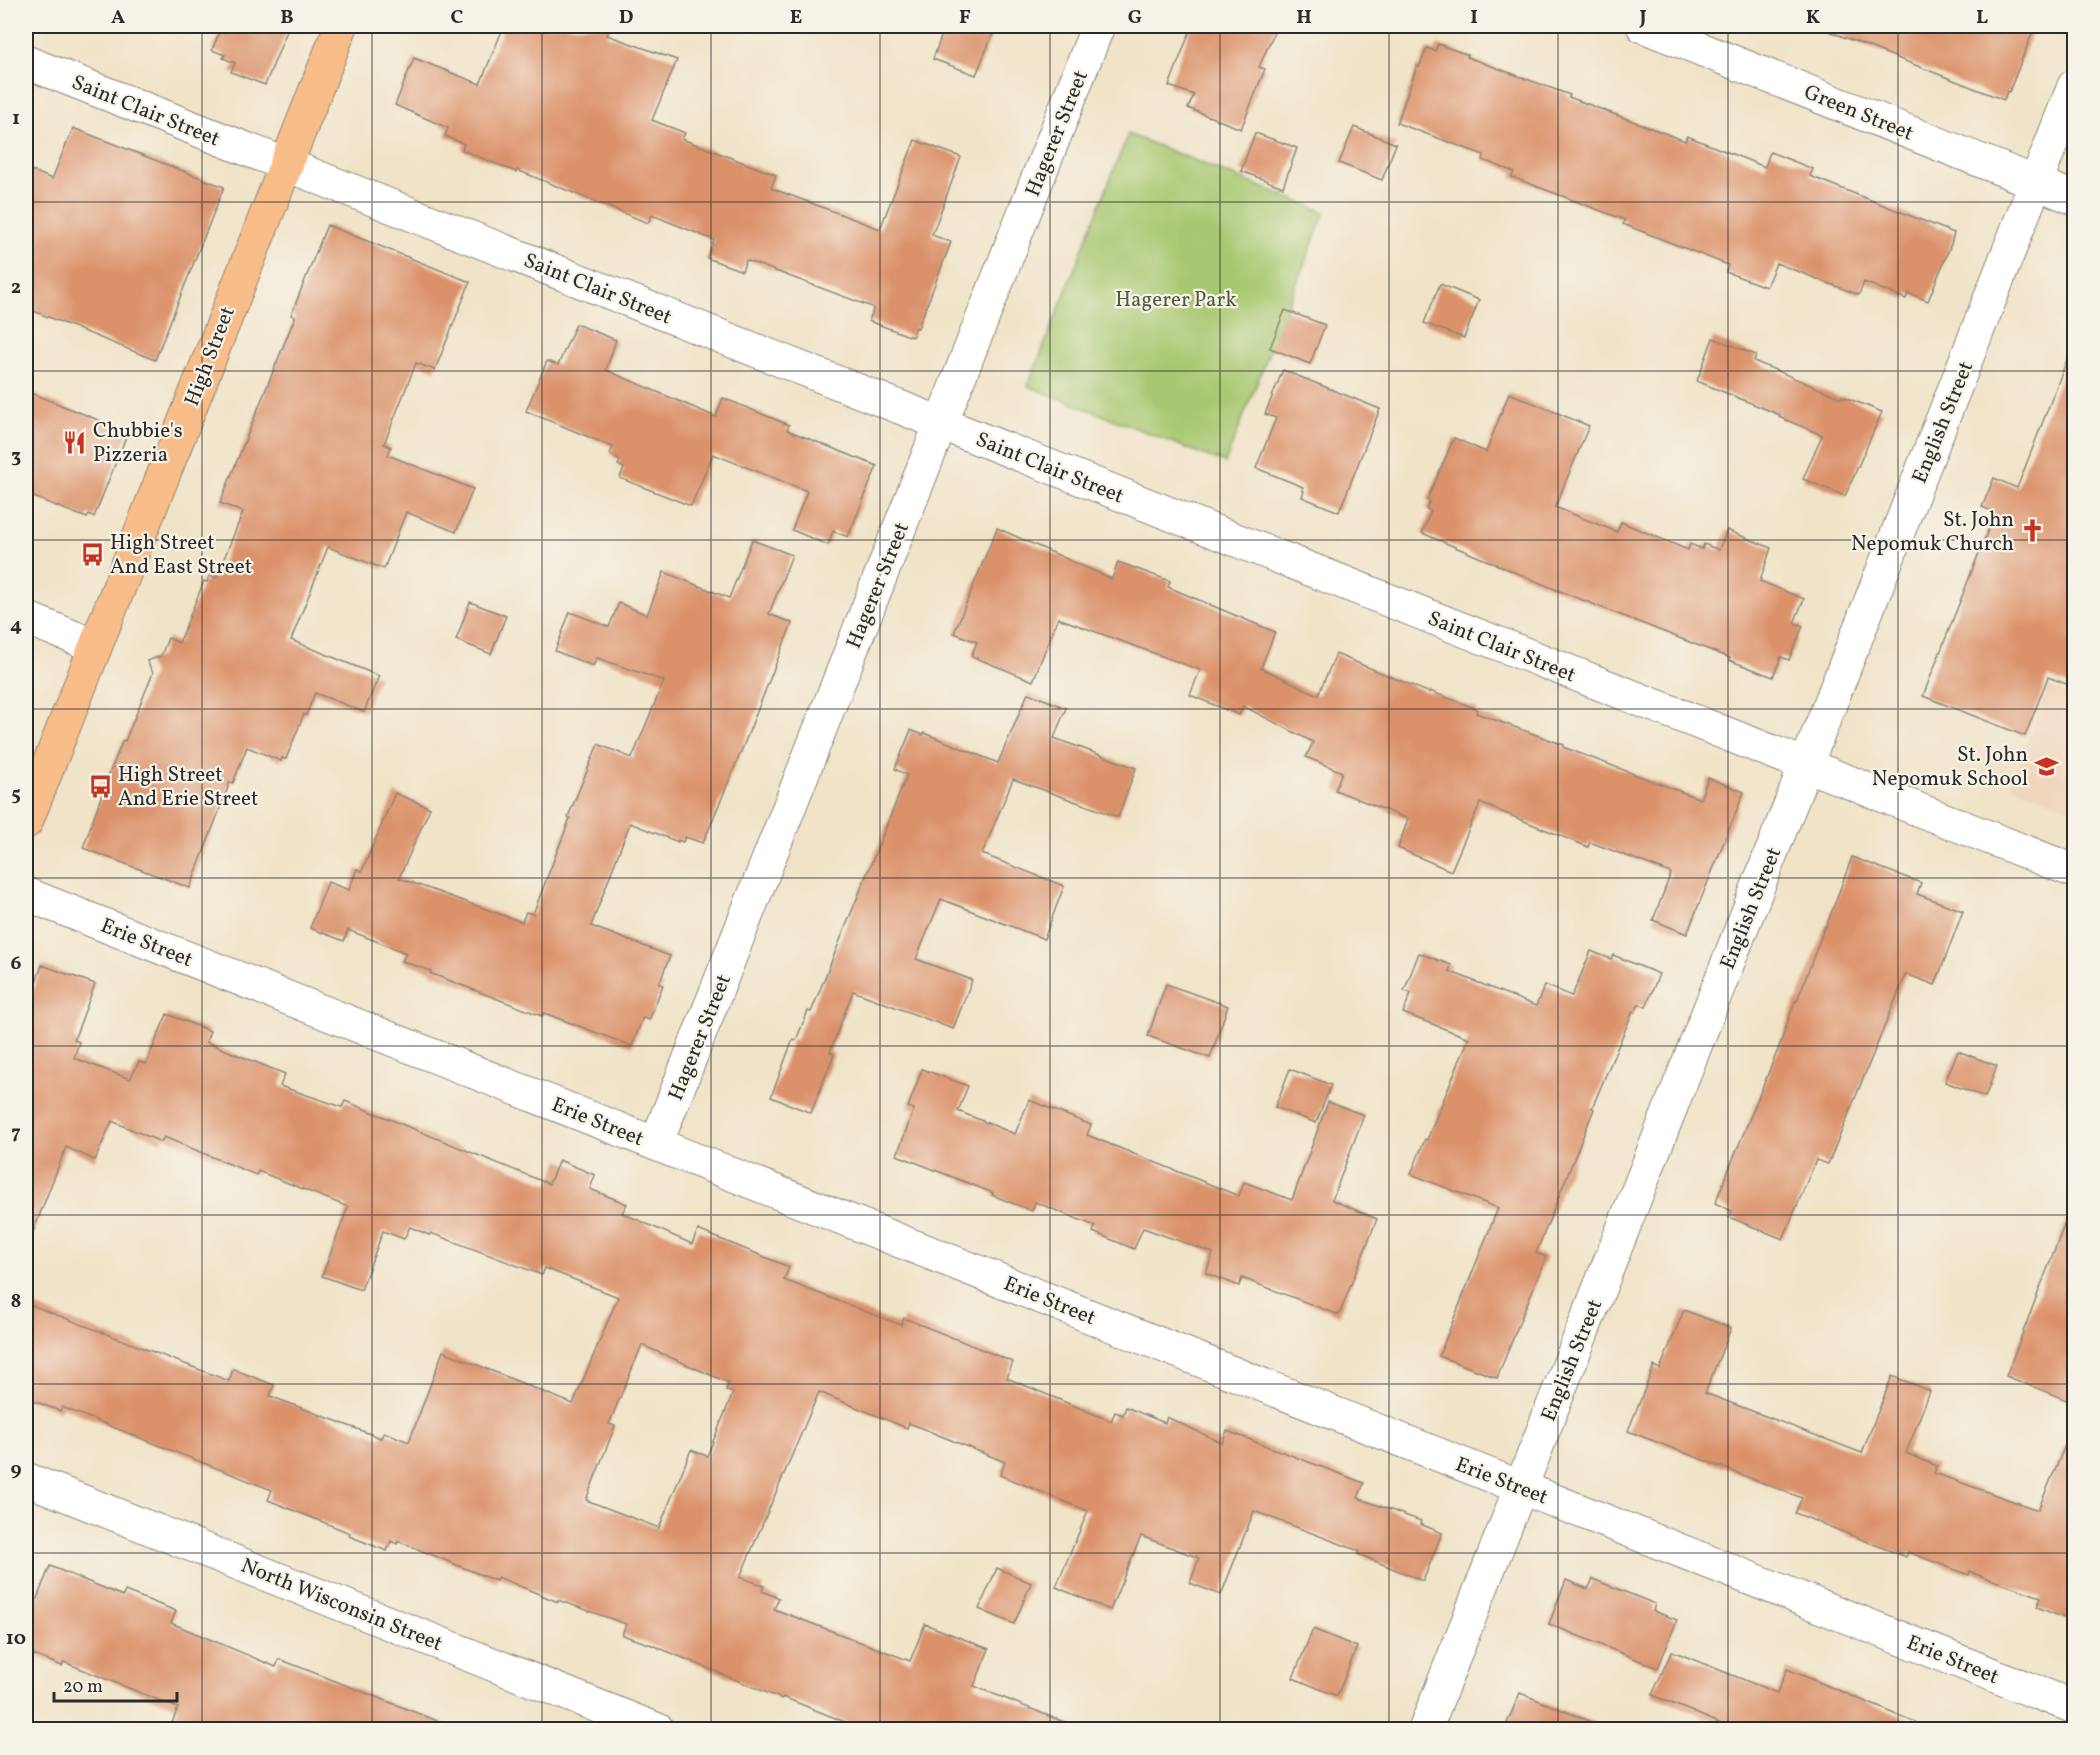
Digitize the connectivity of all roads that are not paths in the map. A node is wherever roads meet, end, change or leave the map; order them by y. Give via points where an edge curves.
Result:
1 (341, 26) edge
2 (1098, 26) edge
3 (1644, 26) edge
4 (26, 62) edge
5 (2074, 86) edge
6 (285, 165) junction
7 (2036, 183) junction
8 (2074, 198) edge
9 (941, 424) junction
10 (26, 618) edge
11 (95, 646) junction
12 (1806, 766) junction
13 (26, 822) edge
14 (2074, 871) edge
15 (26, 894) edge
16 (656, 1144) junction
17 (26, 1479) edge
18 (1521, 1487) junction
19 (2074, 1707) edge
20 (658, 1730) edge
21 (1425, 1730) edge

1 - 6 main road, High Street
2 - 9 street, Hagerer Street
3 - 7 street, Green Street
4 - 6 street, Saint Clair Street
5 - 7 street, English Street
6 - 9 street, Saint Clair Street
6 - 11 main road, High Street
7 - 8 street, Green Street
7 - 12 street, English Street
9 - 12 street, Saint Clair Street
9 - 16 street, Hagerer Street
10 - 11 street
11 - 13 main road, High Street
12 - 14 street, Saint Clair Street
12 - 18 street, English Street
15 - 16 street, Erie Street
16 - 18 street, Erie Street
17 - 20 street, North Wisconsin Street
18 - 19 street, Erie Street
18 - 21 street, English Street

